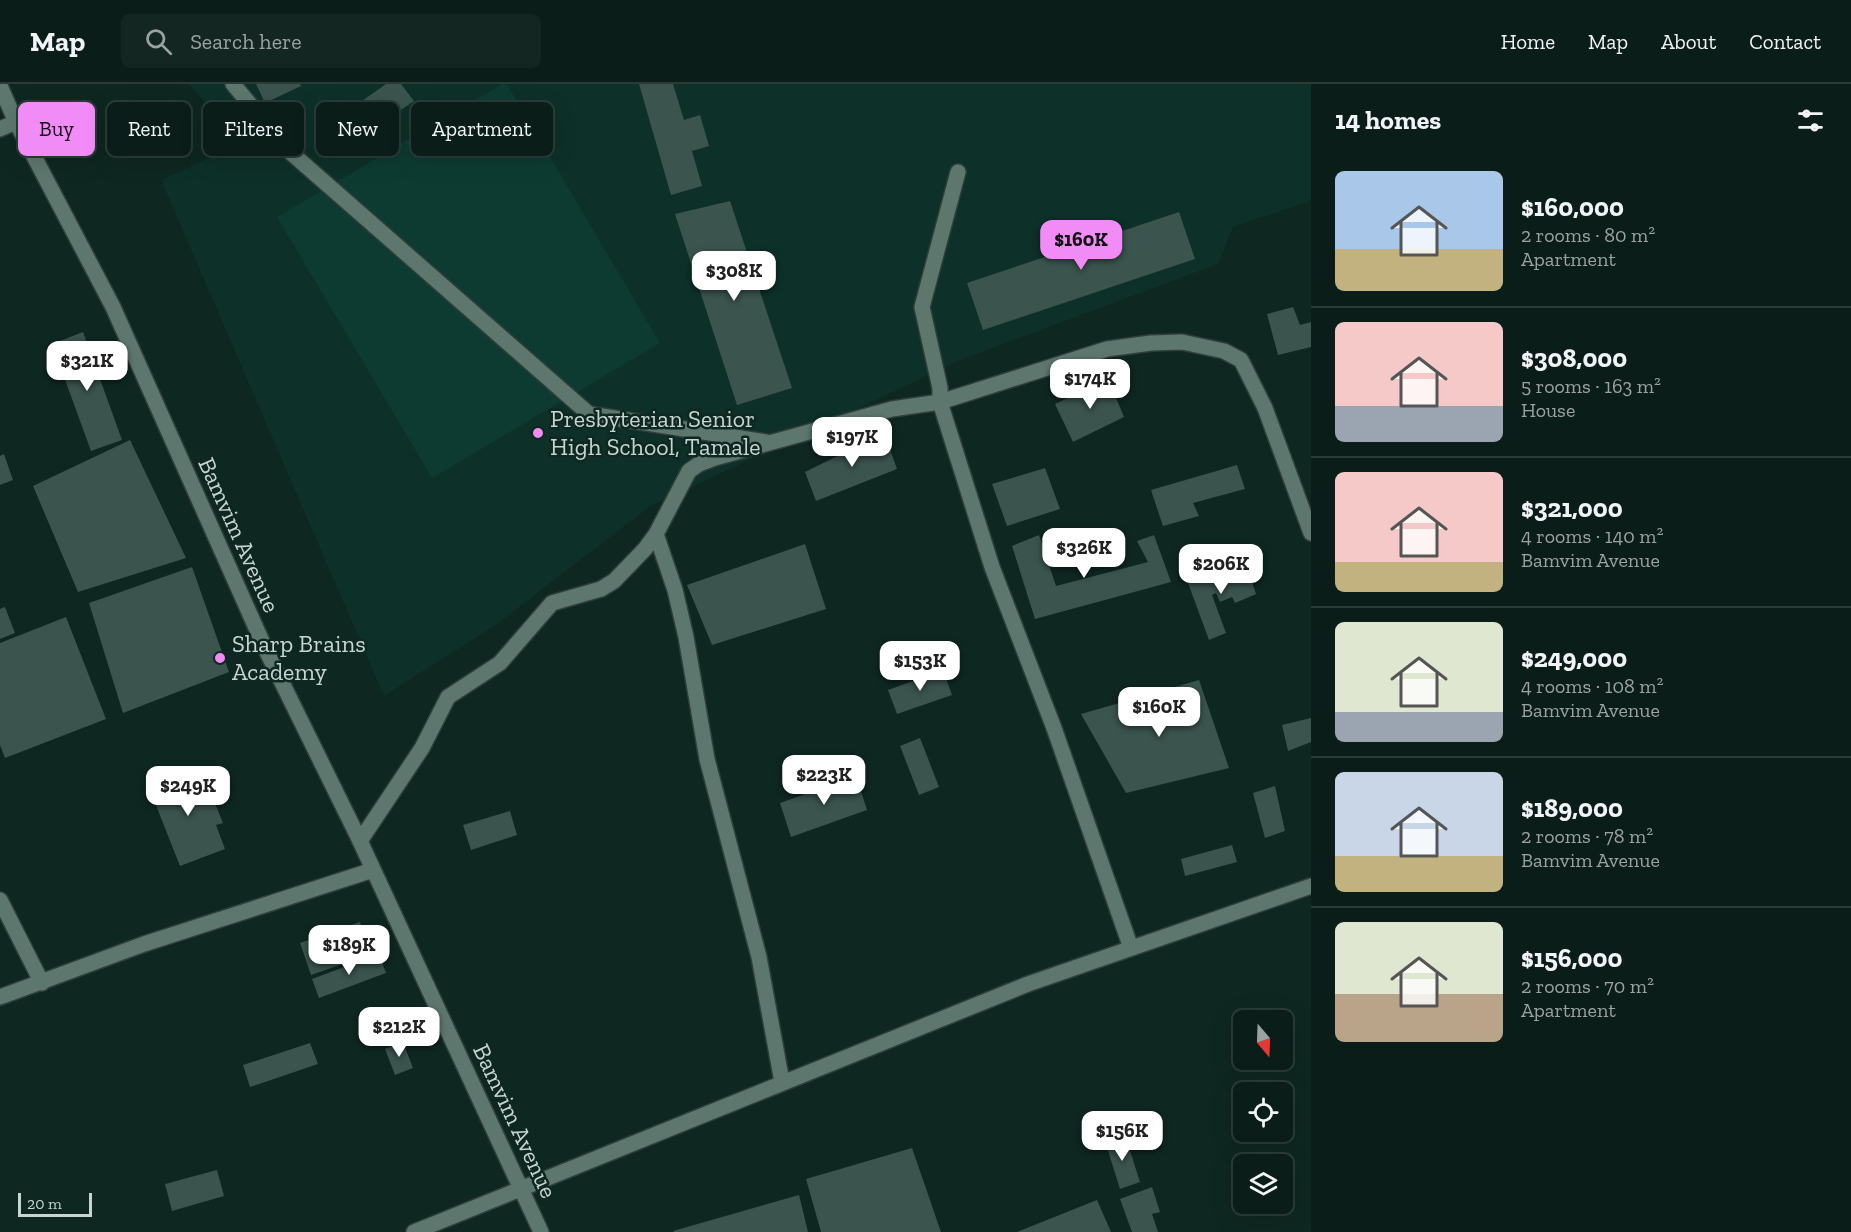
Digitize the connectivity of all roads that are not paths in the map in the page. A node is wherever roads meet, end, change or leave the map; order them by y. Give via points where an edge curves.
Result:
1 (233, 84) edge
2 (0, 86) edge
3 (16, 122) junction
4 (0, 129) edge
5 (958, 172) dead end
6 (940, 402) junction
7 (766, 442) junction
8 (1311, 533) edge
9 (656, 534) junction
10 (360, 841) junction
11 (373, 870) junction
12 (1311, 886) edge
13 (0, 900) edge
14 (1131, 948) junction
15 (42, 983) junction
16 (0, 997) edge
17 (782, 1082) junction
18 (522, 1190) junction
19 (414, 1232) edge
20 (541, 1232) edge

1 - 7 street via 289,151 589,414
2 - 3 street, Bamvim Avenue
3 - 4 street
3 - 10 street, Bamvim Avenue via 113,307 265,648
5 - 6 street via 922,307
6 - 7 street via 892,409
6 - 8 street via 1107,349 1182,342 1224,351 1241,360 1265,408
6 - 14 street via 992,567 1054,728
7 - 9 street via 699,464 689,471
9 - 10 street via 614,581 601,589 552,603 500,663 448,697 422,748
9 - 17 street via 681,614 707,759 759,957
10 - 11 street, Bamvim Avenue
11 - 15 street via 144,944
11 - 18 street, Bamvim Avenue
12 - 14 street
13 - 15 street
14 - 17 street via 1028,984
15 - 16 street
17 - 18 street
18 - 19 street
18 - 20 street, Bamvim Avenue

